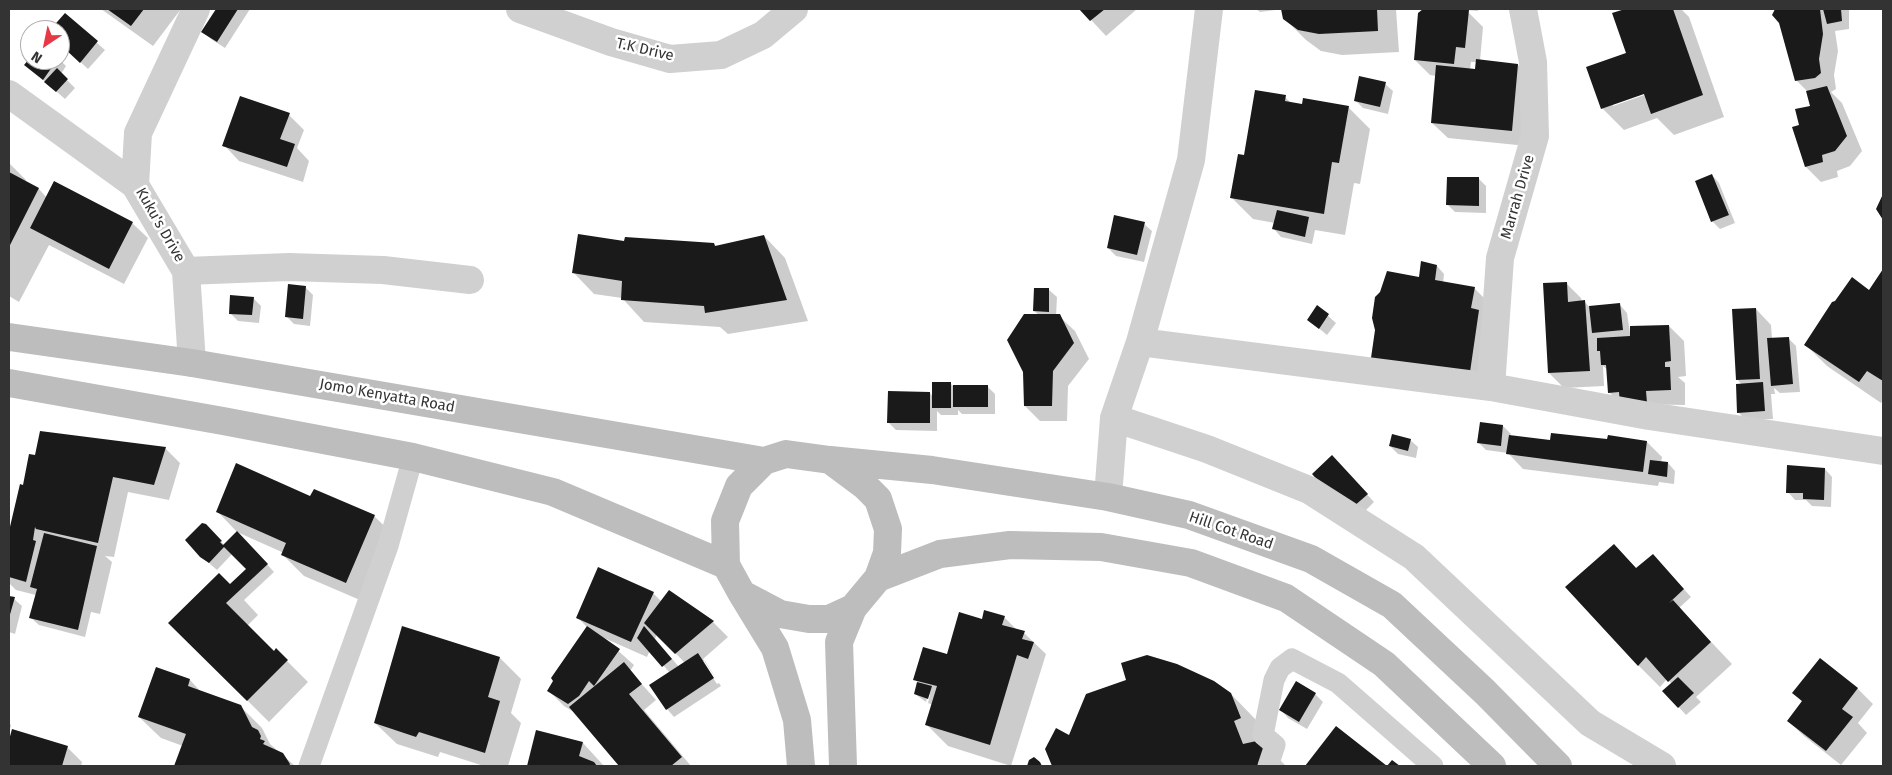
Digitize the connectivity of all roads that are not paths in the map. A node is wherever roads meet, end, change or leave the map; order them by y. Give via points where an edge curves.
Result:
1 (196, 9) edge
2 (520, 9) edge
3 (792, 9) edge
4 (1209, 9) edge
5 (1523, 9) edge
6 (9, 94) edge
7 (135, 185) junction
8 (186, 271) junction
9 (470, 280) dead end
10 (9, 337) edge
11 (1140, 342) junction
12 (192, 363) junction
13 (9, 383) edge
14 (1491, 387) junction
15 (1114, 418) junction
16 (1883, 451) edge
17 (413, 458) junction
18 (830, 460) junction
19 (764, 461) junction
20 (1108, 497) junction
21 (726, 565) junction
22 (878, 578) junction
23 (742, 594) junction
24 (853, 608) junction
25 (1483, 763) edge
26 (309, 766) edge
27 (801, 766) edge
28 (843, 766) edge
29 (1268, 766) edge
30 (1432, 766) edge
31 (1558, 766) edge
32 (1662, 766) edge

1 - 7 street, Kuku's Drive via 138,133
2 - 3 street, T.K Drive via 611,42 670,59 721,55 763,35
4 - 11 street via 1191,160
5 - 14 street, Marrah Drive via 1533,62 1535,136 1500,258
6 - 7 street
7 - 8 street, Kuku's Drive
8 - 9 street via 298,267 383,270
8 - 12 street, Kuku's Drive
10 - 12 main road, Jomo Kenyatta Road
11 - 14 street
11 - 15 street
12 - 19 main road, Jomo Kenyatta Road
13 - 17 main road
14 - 16 street via 1649,416
15 - 20 street
15 - 32 street via 1207,449 1309,490 1414,557 1590,723
17 - 21 main road via 552,492
17 - 26 lane via 388,546
18 - 19 main road via 786,454
18 - 20 main road, Hill Cot Road via 932,470
18 - 22 main road via 878,499 888,530 887,553
19 - 21 main road via 740,486 725,521
20 - 31 main road, Hill Cot Road via 1189,515 1311,559 1392,605
21 - 23 main road
22 - 24 main road
22 - 25 main road via 940,554 1010,545 1101,547 1191,563 1286,598 1384,664
23 - 24 main road via 780,614 810,619 829,619
23 - 27 main road via 775,648 797,720
24 - 28 main road via 839,642
29 - 30 lane via 1275,746 1263,735 1274,680 1280,668 1292,659 1338,683

